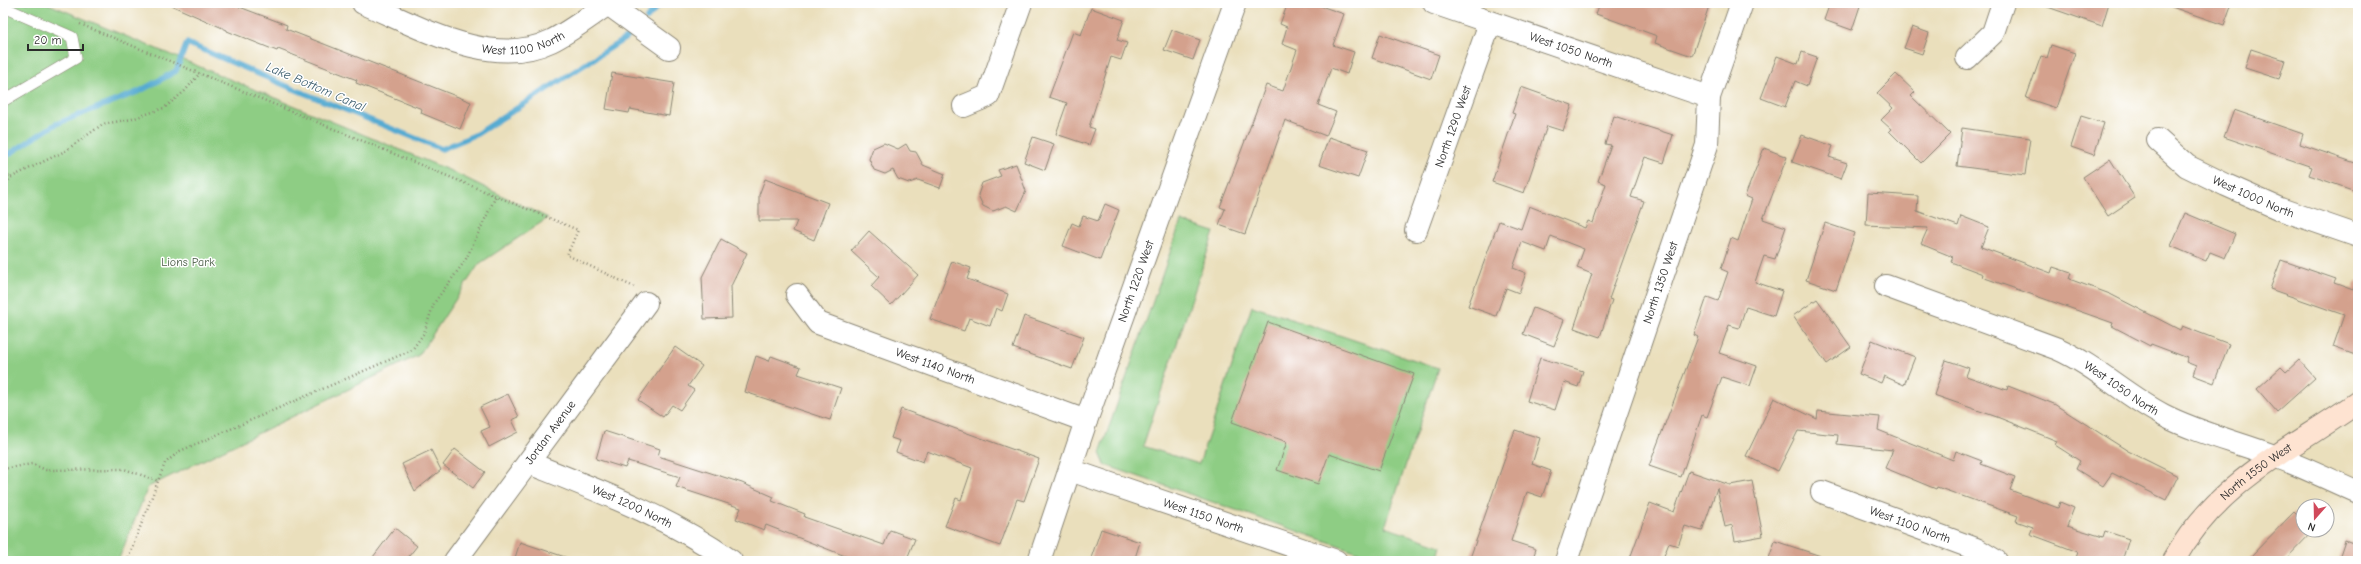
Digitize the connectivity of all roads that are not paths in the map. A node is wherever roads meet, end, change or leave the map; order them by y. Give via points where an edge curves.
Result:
1 (363, 3) edge
2 (1021, 3) edge
3 (1235, 3) edge
4 (1434, 3) edge
5 (1742, 3) edge
6 (2003, 3) edge
7 (3, 7) edge
8 (1490, 23) junction
9 (669, 48) dead end
10 (1966, 58) dead end
11 (1709, 97) junction
12 (3, 101) edge
13 (964, 106) dead end
14 (2158, 140) dead end
15 (1416, 230) dead end
16 (2358, 236) edge
17 (1886, 286) dead end
18 (797, 295) dead end
19 (642, 296) road end
20 (2358, 402) edge
21 (1086, 421) junction
22 (2274, 456) junction
23 (529, 463) junction
24 (1070, 470) junction
25 (1822, 492) dead end
26 (2358, 492) edge
27 (1311, 557) edge
28 (455, 561) edge
29 (730, 561) edge
30 (1039, 561) edge
31 (1336, 561) edge
32 (1566, 561) edge
33 (1996, 561) edge
34 (2173, 561) edge

1 - 9 street, West 1100 North via 463,45 512,51 551,41 608,4
2 - 13 street via 988,96
3 - 21 street, North 1220 West
4 - 8 street, West 1050 North
5 - 11 street, North 1350 West
6 - 10 street via 1993,33
7 - 12 lane via 72,37 76,58
8 - 11 street, West 1050 North
8 - 15 street, North 1290 West
11 - 32 street, North 1350 West via 1707,145
14 - 16 street, West 1000 North via 2187,166 2226,185 2280,209
17 - 22 street, West 1050 North via 2058,349 2080,359 2163,414 2212,435
18 - 21 street, West 1140 North via 818,323
19 - 23 street, Jordan Avenue
20 - 22 street, North 1550 West
21 - 24 street, North 1220 West
22 - 26 street, West 1050 North
22 - 34 street, North 1550 West via 2228,490 2207,512
23 - 28 street, Jordan Avenue
23 - 29 street, West 1200 North via 629,503 707,545
24 - 27 street, West 1150 North
24 - 30 street, North 1220 West
25 - 33 street, West 1100 North via 1976,549
27 - 31 street, West 1150 North

